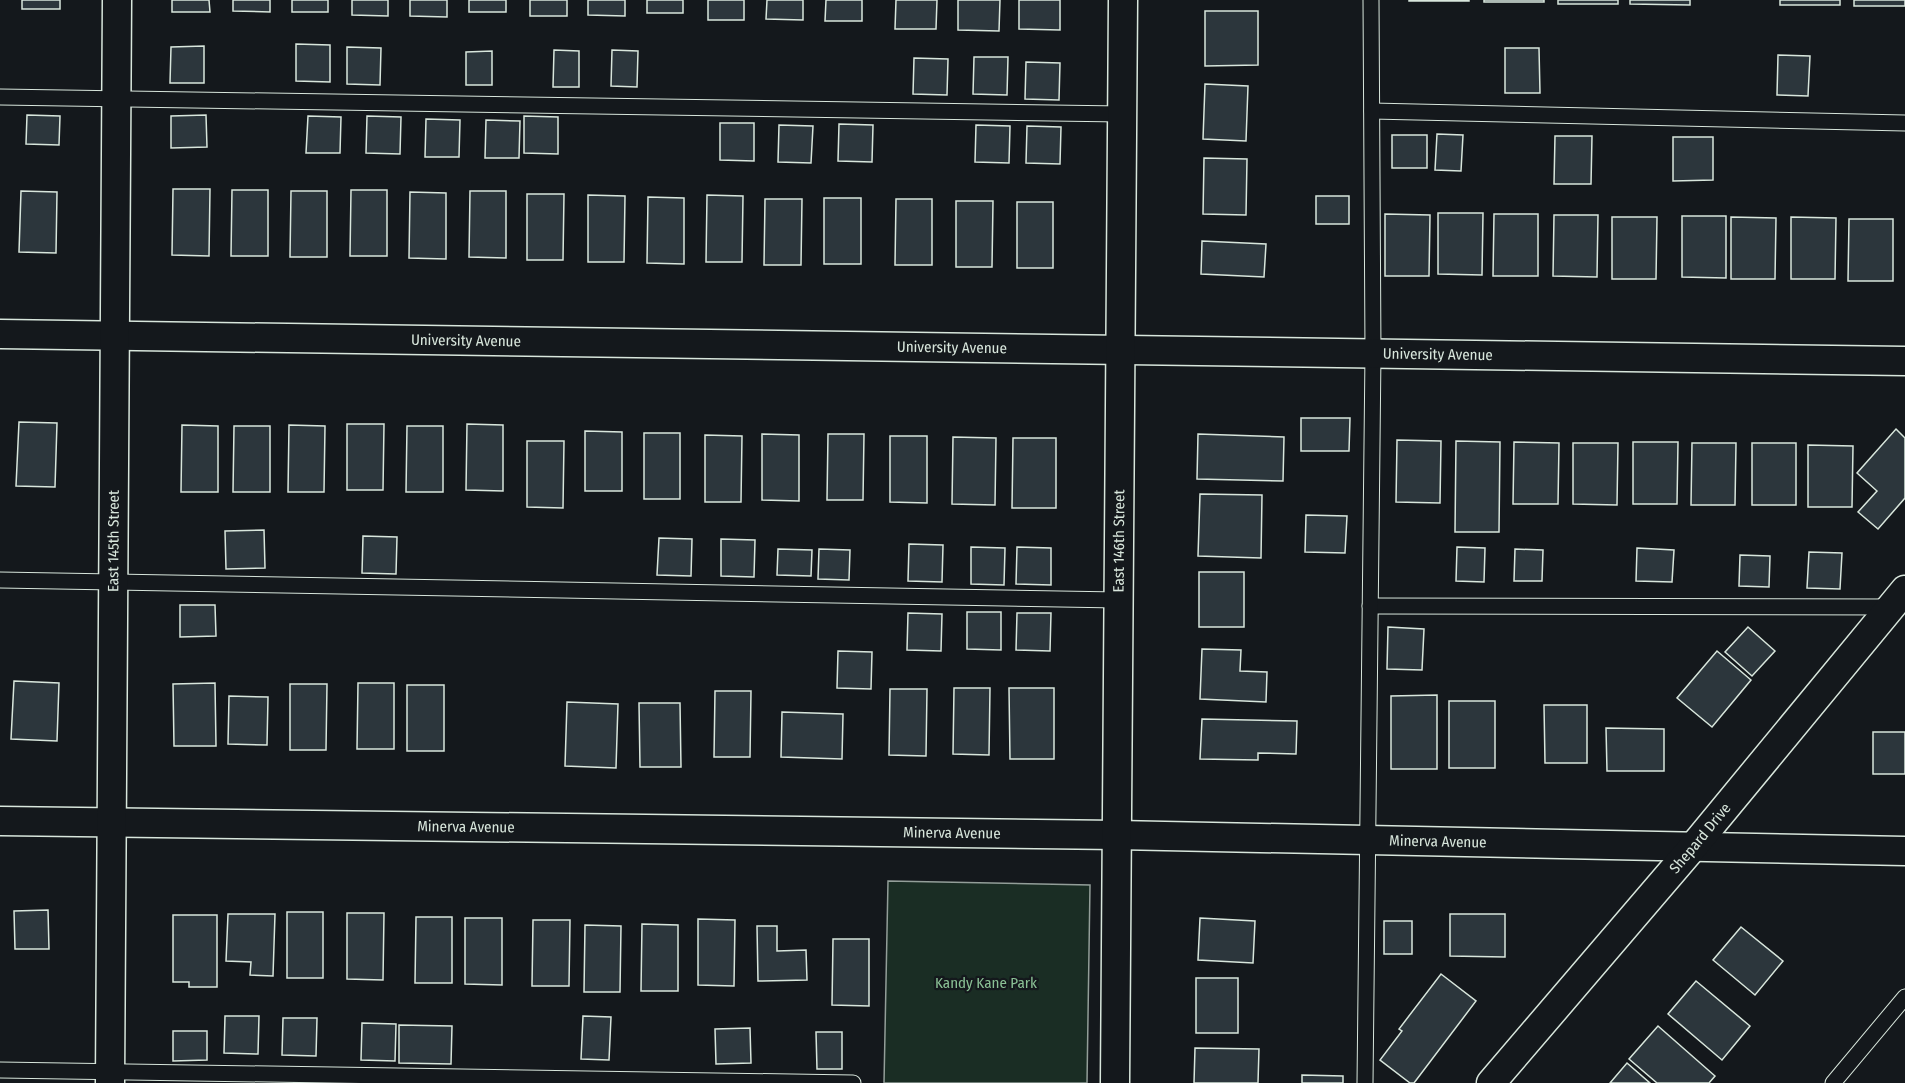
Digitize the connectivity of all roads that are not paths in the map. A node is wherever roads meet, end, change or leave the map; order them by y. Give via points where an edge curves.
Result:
1 (117, 0) edge
2 (1123, 0) edge
3 (1371, 0) edge
4 (0, 97) edge
5 (116, 99) junction
6 (1372, 111) junction
7 (1122, 114) junction
8 (1905, 123) edge
9 (0, 334) edge
10 (115, 336) junction
11 (1120, 350) junction
12 (1373, 353) junction
13 (1905, 361) edge
14 (0, 580) edge
15 (113, 582) junction
16 (1118, 600) junction
17 (1900, 601) edge
18 (1370, 606) junction
19 (0, 821) edge
20 (112, 823) junction
21 (1117, 836) junction
22 (1368, 840) junction
23 (1693, 847) junction
24 (1905, 851) edge
25 (1905, 997) edge
26 (0, 1070) edge
27 (110, 1077) edge
28 (853, 1083) edge
29 (1115, 1083) edge
30 (1365, 1083) edge
31 (1491, 1083) edge
32 (1833, 1083) edge

1 - 5 street, East 145th Street
2 - 7 street, East 146th Street
3 - 6 lane
4 - 5 lane
5 - 7 lane
5 - 10 street, East 145th Street
6 - 8 lane
6 - 12 lane
7 - 11 street, East 146th Street
9 - 10 street, University Avenue
10 - 11 street, University Avenue
10 - 15 street, East 145th Street
11 - 12 street, University Avenue
11 - 16 street, East 146th Street
12 - 13 street, University Avenue
12 - 18 lane
14 - 15 lane
15 - 16 lane
15 - 20 street, East 145th Street
16 - 21 street, East 146th Street
17 - 18 lane
17 - 23 street, Shepard Drive
18 - 22 lane
19 - 20 street, Minerva Avenue
20 - 21 street, Minerva Avenue
20 - 27 street, East 145th Street
21 - 22 street, Minerva Avenue
21 - 29 street, East 146th Street
22 - 23 street, Minerva Avenue
22 - 30 lane
23 - 24 street, Minerva Avenue
23 - 31 street, Shepard Drive
25 - 32 lane
26 - 27 lane
27 - 28 lane

